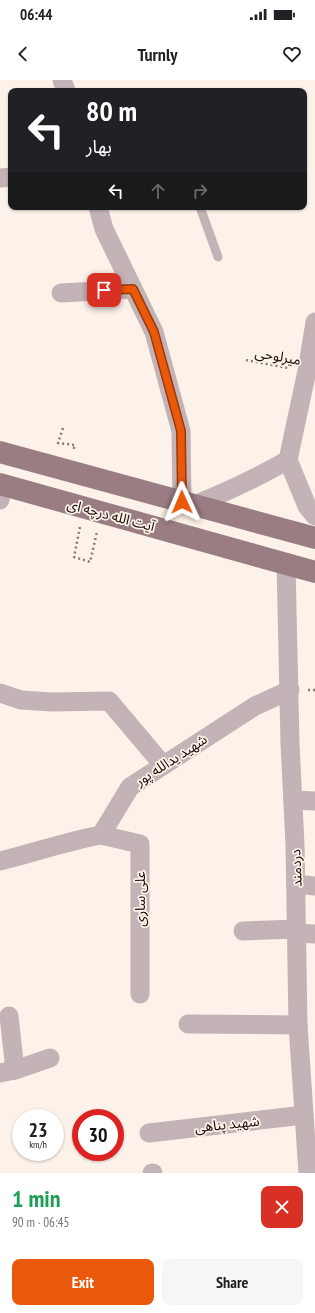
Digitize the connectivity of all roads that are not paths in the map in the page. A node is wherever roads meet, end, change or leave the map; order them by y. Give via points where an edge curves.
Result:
1 (99, 210) edge
2 (201, 210) edge
3 (218, 257) dead end
4 (133, 289) junction
5 (61, 293) dead end
6 (315, 322) edge
7 (0, 452) edge
8 (288, 460) junction
9 (1, 489) edge
10 (188, 504) junction
11 (315, 516) edge
12 (315, 538) edge
13 (286, 563) junction
14 (315, 572) edge
15 (290, 690) junction
16 (0, 693) edge
17 (163, 765) junction
18 (293, 800) junction
19 (315, 802) edge
20 (101, 835) junction
21 (0, 861) edge
22 (296, 884) junction
23 (315, 886) edge
24 (243, 931) dead end
25 (303, 932) edge
26 (140, 994) dead end
27 (9, 1016) dead end
28 (188, 1024) dead end
29 (298, 1025) junction
30 (308, 1051) edge
31 (50, 1058) dead end
32 (8, 1071) edge
33 (304, 1115) junction
34 (149, 1133) dead end
35 (308, 1173) edge

1 - 4 street via 104,230
2 - 3 lane
4 - 5 street
4 - 10 street via 154,332 181,431
6 - 8 street
7 - 10 main road
8 - 10 street via 246,483
8 - 11 street via 307,506
9 - 13 main road, آیت الله درچه ای via 101,512
10 - 12 main road
13 - 14 main road, آیت الله درچه ای
13 - 15 street, دردمند
15 - 17 street, شهید یدالله پور via 255,706
15 - 18 street, دردمند
16 - 17 street via 21,700 110,701
17 - 20 street, شهید یدالله پور via 130,787
18 - 19 street
18 - 22 street, دردمند
20 - 21 street
20 - 26 street, علی ساری via 140,844
22 - 23 street
22 - 25 street, دردمند
24 - 25 street
25 - 29 street, دردمند
27 - 32 street
28 - 29 street
29 - 30 street, دردمند
30 - 33 street, دردمند
31 - 32 street
33 - 34 street, شهید پناهی
33 - 35 street, دردمند

